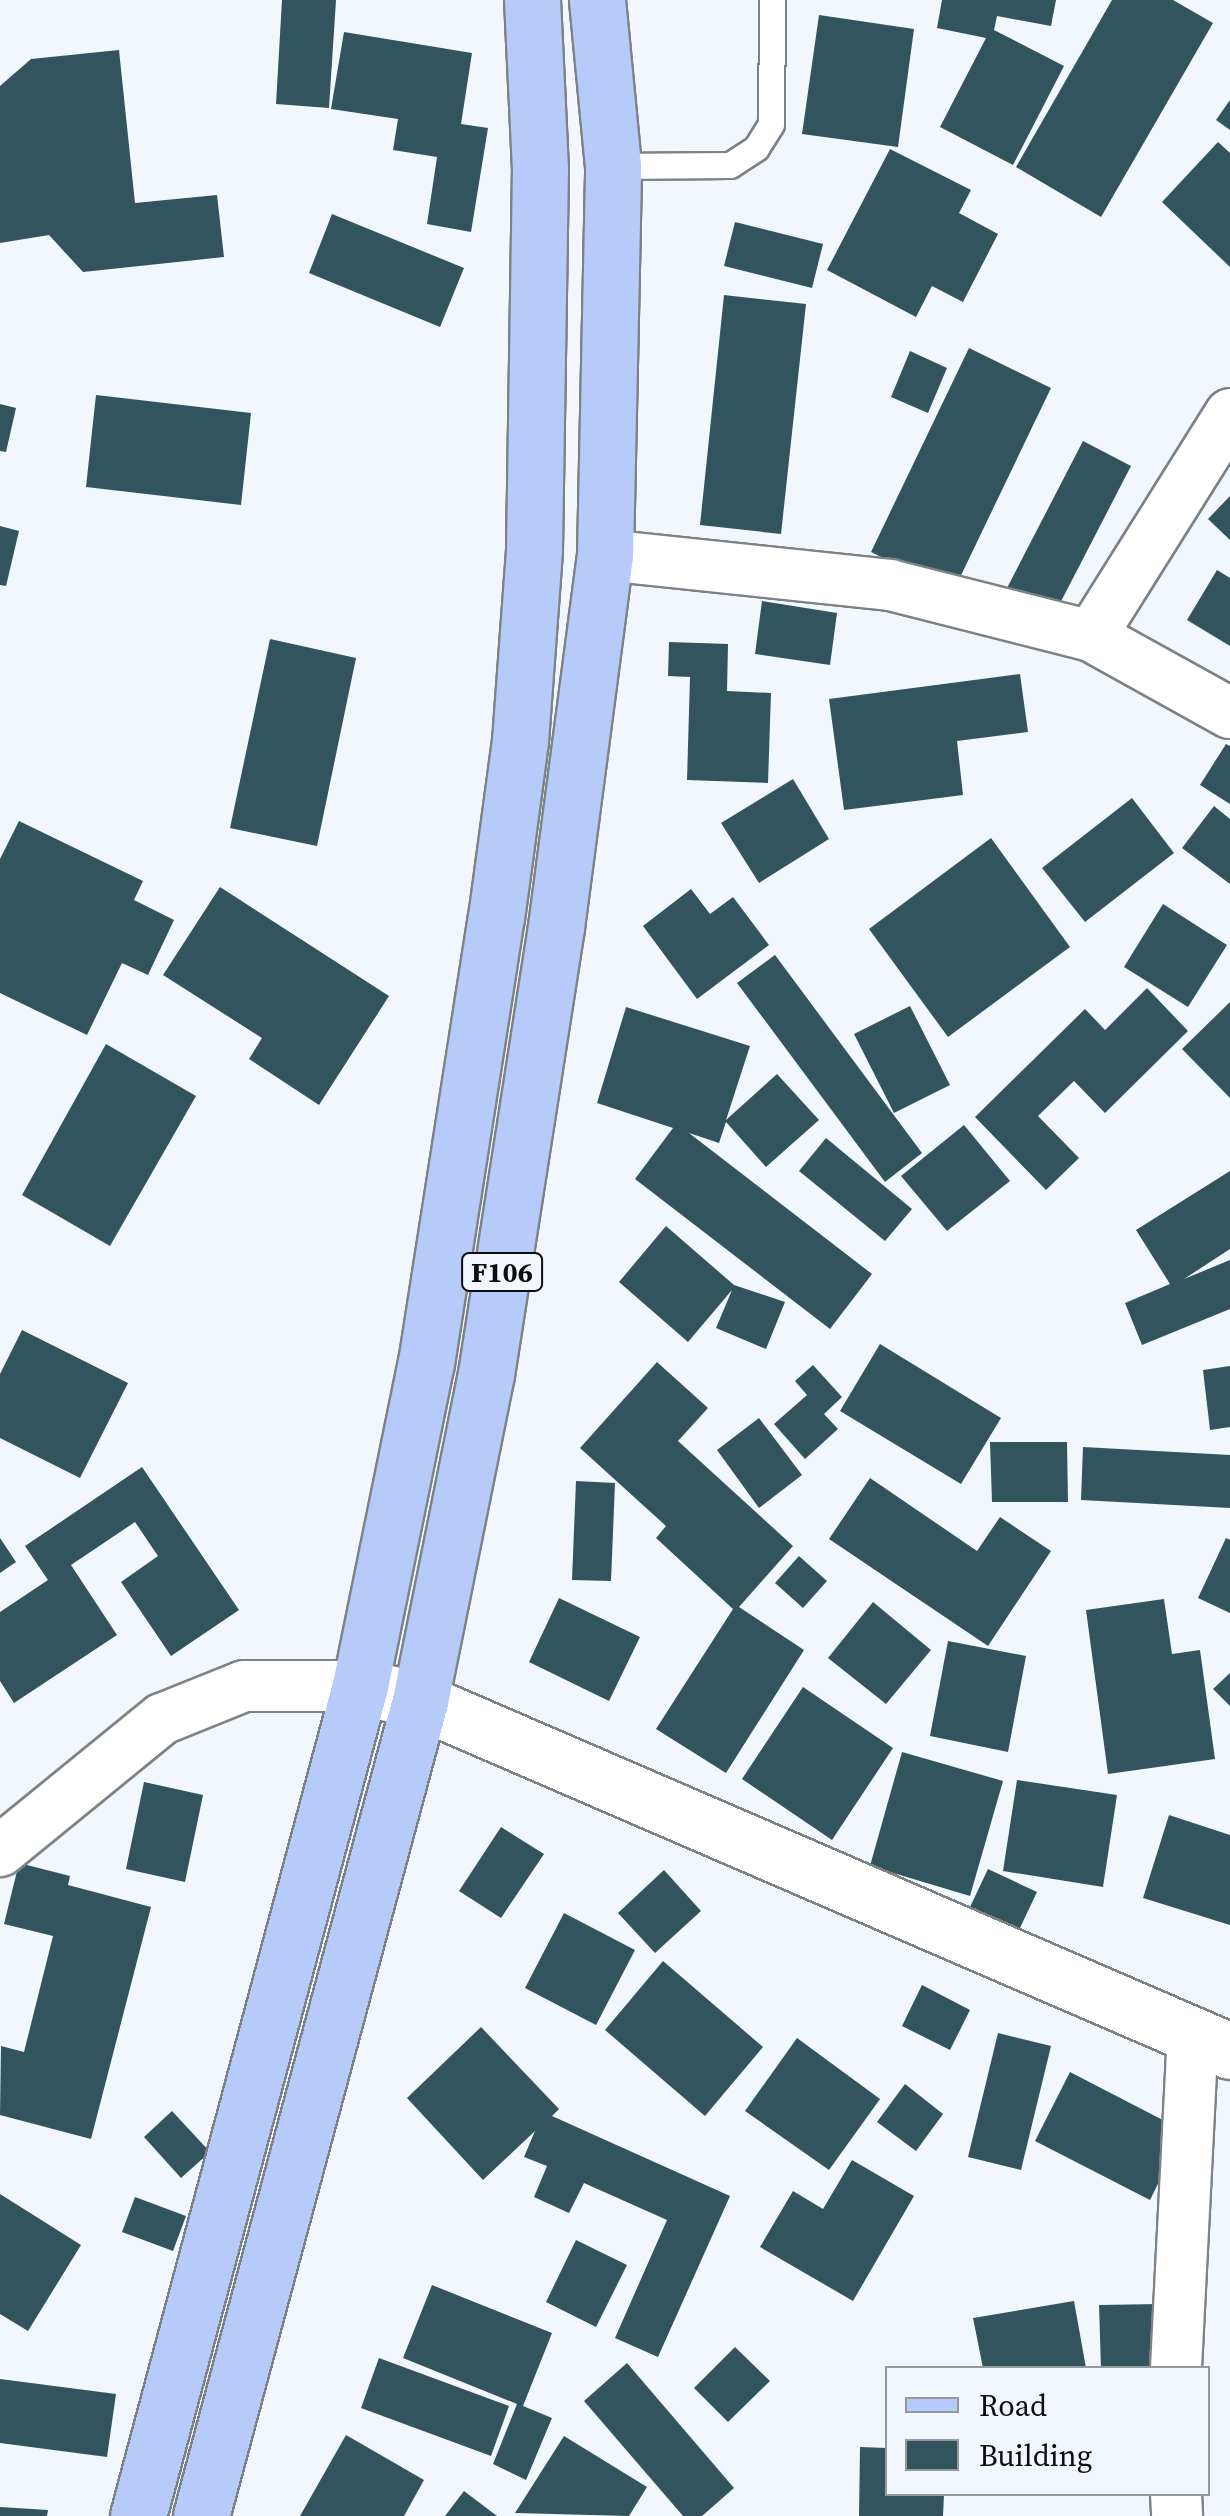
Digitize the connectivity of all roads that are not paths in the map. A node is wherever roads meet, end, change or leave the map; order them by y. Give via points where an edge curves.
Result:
1 (532, 0) edge
2 (597, 0) edge
3 (772, 0) edge
4 (613, 166) junction
5 (1230, 414) edge
6 (605, 556) junction
7 (1091, 636) junction
8 (1230, 713) edge
9 (360, 1686) junction
10 (420, 1701) junction
11 (0, 1851) edge
12 (1212, 2042) edge
13 (1176, 2366) edge
14 (138, 2516) edge
15 (201, 2516) edge

1 - 9 main road, F106 via 540,169 534,550 520,741 426,1362
2 - 4 main road, F106
3 - 4 lane via 771,124 756,148 730,165
4 - 6 main road, F106
5 - 7 street
6 - 7 street via 890,584
6 - 10 main road, F106 via 486,1374
7 - 8 street
9 - 10 street
9 - 11 street via 244,1686 162,1719
9 - 14 main road, F106
10 - 12 street
10 - 15 main road, F106
12 - 13 street

